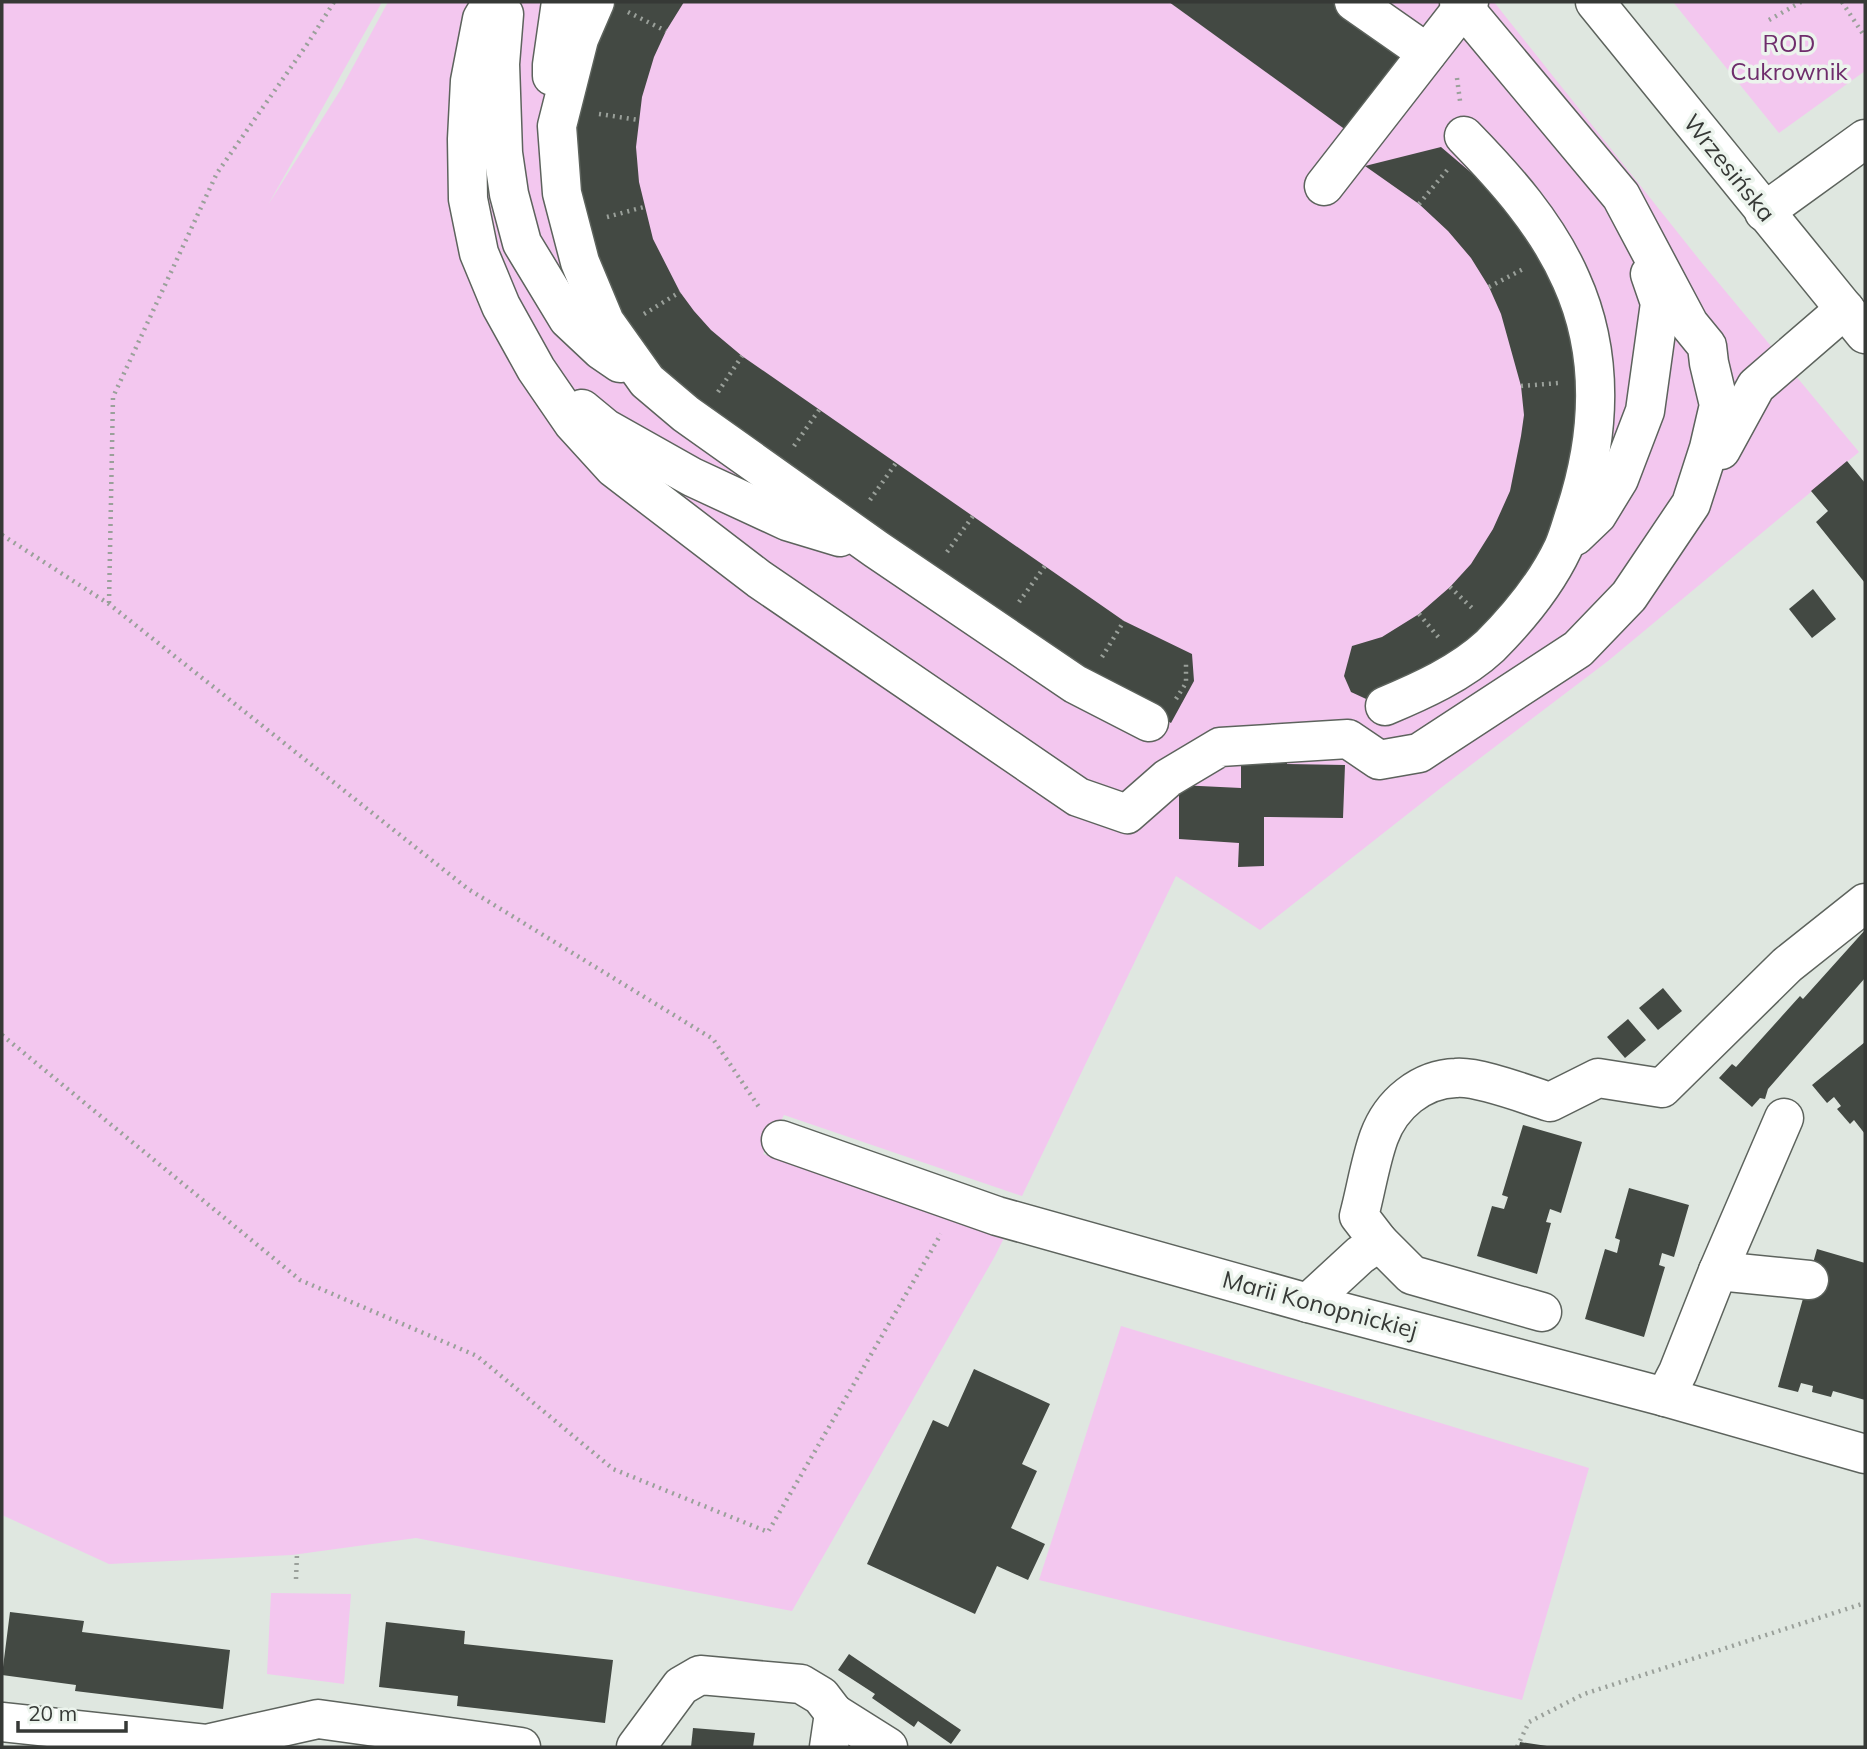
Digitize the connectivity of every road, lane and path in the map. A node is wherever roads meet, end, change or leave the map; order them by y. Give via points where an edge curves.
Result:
1 (334, 2) edge
2 (492, 2) edge
3 (506, 2) edge
4 (561, 2) edge
5 (1353, 2) edge
6 (1595, 2) edge
7 (1801, 2) edge
8 (1842, 2) edge
9 (1464, 3) edge
10 (609, 6) edge
11 (1769, 20) dead end
12 (666, 31) dead end
13 (1865, 37) edge
14 (1427, 54) junction
15 (573, 119) junction
16 (639, 120) dead end
17 (1865, 139) edge
18 (1457, 152) joint
19 (1324, 186) dead end
20 (1621, 196) junction
21 (1419, 204) dead end
22 (644, 207) dead end
23 (1764, 212) junction
24 (607, 217) dead end
25 (1531, 265) dead end
26 (1489, 286) dead end
27 (680, 292) dead end
28 (636, 318) dead end
29 (1855, 322) edge
30 (742, 356) dead end
31 (536, 369) junction
32 (647, 381) junction
33 (1563, 383) dead end
34 (1521, 386) dead end
35 (715, 397) dead end
36 (819, 410) dead end
37 (791, 451) dead end
38 (896, 463) dead end
39 (867, 504) dead end
40 (1691, 504) junction
41 (973, 516) dead end
42 (2, 535) edge
43 (1563, 547) junction
44 (876, 549) junction
45 (943, 557) dead end
46 (1045, 566) dead end
47 (1450, 587) dead end
48 (109, 604) junction
49 (1015, 608) dead end
50 (1475, 610) dead end
51 (1124, 621) dead end
52 (1186, 660) dead end
53 (1097, 666) dead end
54 (1385, 706) dead end
55 (1161, 713) joint
56 (1865, 903) edge
57 (2, 1035) edge
58 (1784, 1118) dead end
59 (781, 1140) joint
60 (959, 1203) junction
61 (1379, 1242) junction
62 (1718, 1271) junction
63 (1809, 1280) dead end
64 (1308, 1303) junction
65 (1542, 1312) dead end
66 (1665, 1397) junction
67 (1865, 1454) edge
68 (296, 1554) dead end
69 (296, 1579) dead end
70 (1865, 1603) edge
71 (2, 1722) edge
72 (831, 1730) edge
73 (196, 1745) edge
74 (521, 1747) edge
75 (637, 1747) edge
76 (888, 1747) edge
77 (1517, 1747) edge

1 - 48 path via 217,173 113,397
2 - 31 street via 482,19 470,81 468,199 479,253 501,306
3 - 32 street via 500,64 503,153 522,243 568,319 601,350
4 - 15 street via 552,100
5 - 14 street
6 - 23 street, Wrzesińska
7 - 11 path
8 - 13 path
9 - 14 street
9 - 20 street
10 - 12 path
10 - 15 street via 579,39
14 - 19 street
15 - 16 path
15 - 32 street via 562,193 580,262 606,321
17 - 23 street
18 - 21 path
18 - 43 street via 1524,203 1557,251 1585,320 1597,403 1594,439
20 - 40 street via 1689,324 1707,346 1718,405
20 - 43 street via 1660,303 1646,411 1619,479 1597,515
22 - 24 path
23 - 29 street, Wrzesińska
25 - 26 path
27 - 28 path
29 - 40 street via 1756,386
30 - 35 path
31 - 40 street via 573,423 614,468 749,571 1078,797 1127,814 1168,778 1220,747 1348,739 1380,760 1419,753 1578,649 1629,596
31 - 44 street via 605,428 692,477 787,521
32 - 44 street via 686,414
33 - 34 path
36 - 37 path
38 - 39 path
41 - 45 path
42 - 48 path
43 - 54 street via 1544,581 1489,647 1463,667
44 - 55 street via 1075,684
46 - 49 path
47 - 50 path
48 - 59 path via 468,889 713,1039
51 - 53 path
52 - 55 path via 1186,683
56 - 61 street via 1787,965 1662,1088 1598,1078 1550,1102 1457,1077 1432,1082 1409,1094 1379,1136 1359,1216
57 - 60 path via 300,1280 477,1356 613,1469 768,1532
58 - 62 street
59 - 60 street, Marii Konopnickiej
60 - 64 street, Marii Konopnickiej
61 - 64 street
61 - 65 street via 1412,1275
62 - 63 street
62 - 66 street
64 - 66 street, Marii Konopnickiej
66 - 67 street, Marii Konopnickiej
68 - 69 path
70 - 77 path via 1584,1693 1530,1722
71 - 73 street
72 - 75 street via 821,1696 801,1684 699,1675 681,1686
72 - 76 street
73 - 74 street via 318,1718

